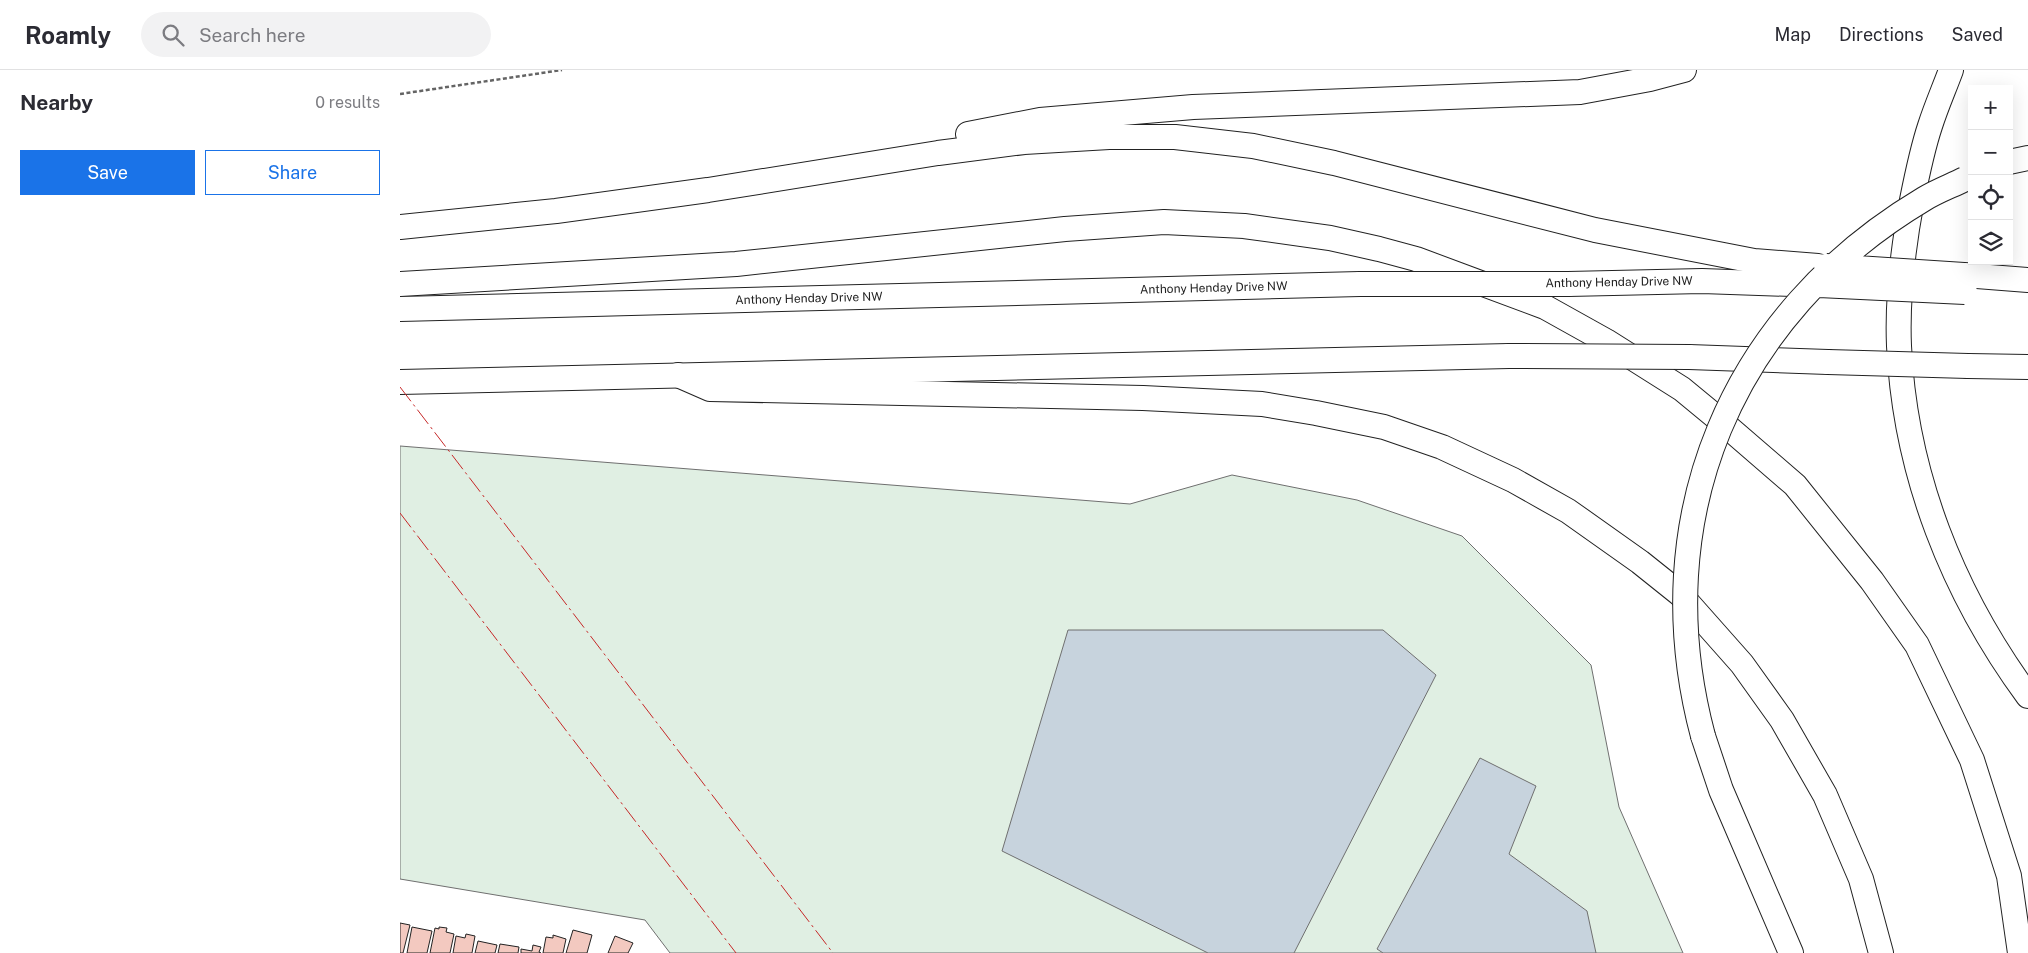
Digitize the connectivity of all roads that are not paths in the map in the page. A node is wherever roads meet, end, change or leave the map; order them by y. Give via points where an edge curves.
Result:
1 (1684, 70) edge
2 (1951, 70) edge
3 (2028, 158) edge
4 (2013, 161) edge
5 (1968, 178) edge
6 (627, 201) junction
7 (400, 228) edge
8 (1819, 275) junction
9 (2028, 280) edge
10 (1964, 283) junction
11 (400, 284) edge
12 (2028, 295) edge
13 (400, 309) edge
14 (2028, 367) edge
15 (678, 375) junction
16 (400, 382) edge
17 (2028, 696) edge
18 (1791, 953) edge
19 (1881, 953) edge
20 (2020, 953) edge

1 - 6 highway via 1580,92 1193,106 1040,120 709,181
2 - 17 highway via 1930,126 1918,172 1903,257 1899,346 1904,390 1910,436 1940,541 1984,631
3 - 4 highway
5 - 18 highway, bridge via 1926,198 1889,221 1826,273 1801,300 1765,344 1728,405 1698,490 1685,565 1684,624 1696,710 1721,790
6 - 7 highway via 556,212
6 - 8 highway via 1024,142 1109,137 1175,138 1253,146 1325,161 1595,230
8 - 10 highway, Anthony Henday Drive NW, bridge
8 - 13 highway, Anthony Henday Drive NW, bridge via 1702,281 1360,284
9 - 10 highway
10 - 12 highway, Anthony Henday Drive NW
11 - 20 highway via 736,264 1065,229 1164,222 1244,226 1330,238 1416,259 1545,307 1682,389 1736,433 1795,486 1872,581 1917,645 1972,760 2009,876
14 - 15 highway, bridge via 1689,357 1509,356
15 - 16 highway
15 - 19 highway via 710,389 1143,398 1262,404 1384,427 1442,447 1513,480 1568,511 1680,594 1742,664 1786,728 1825,794 1861,879

